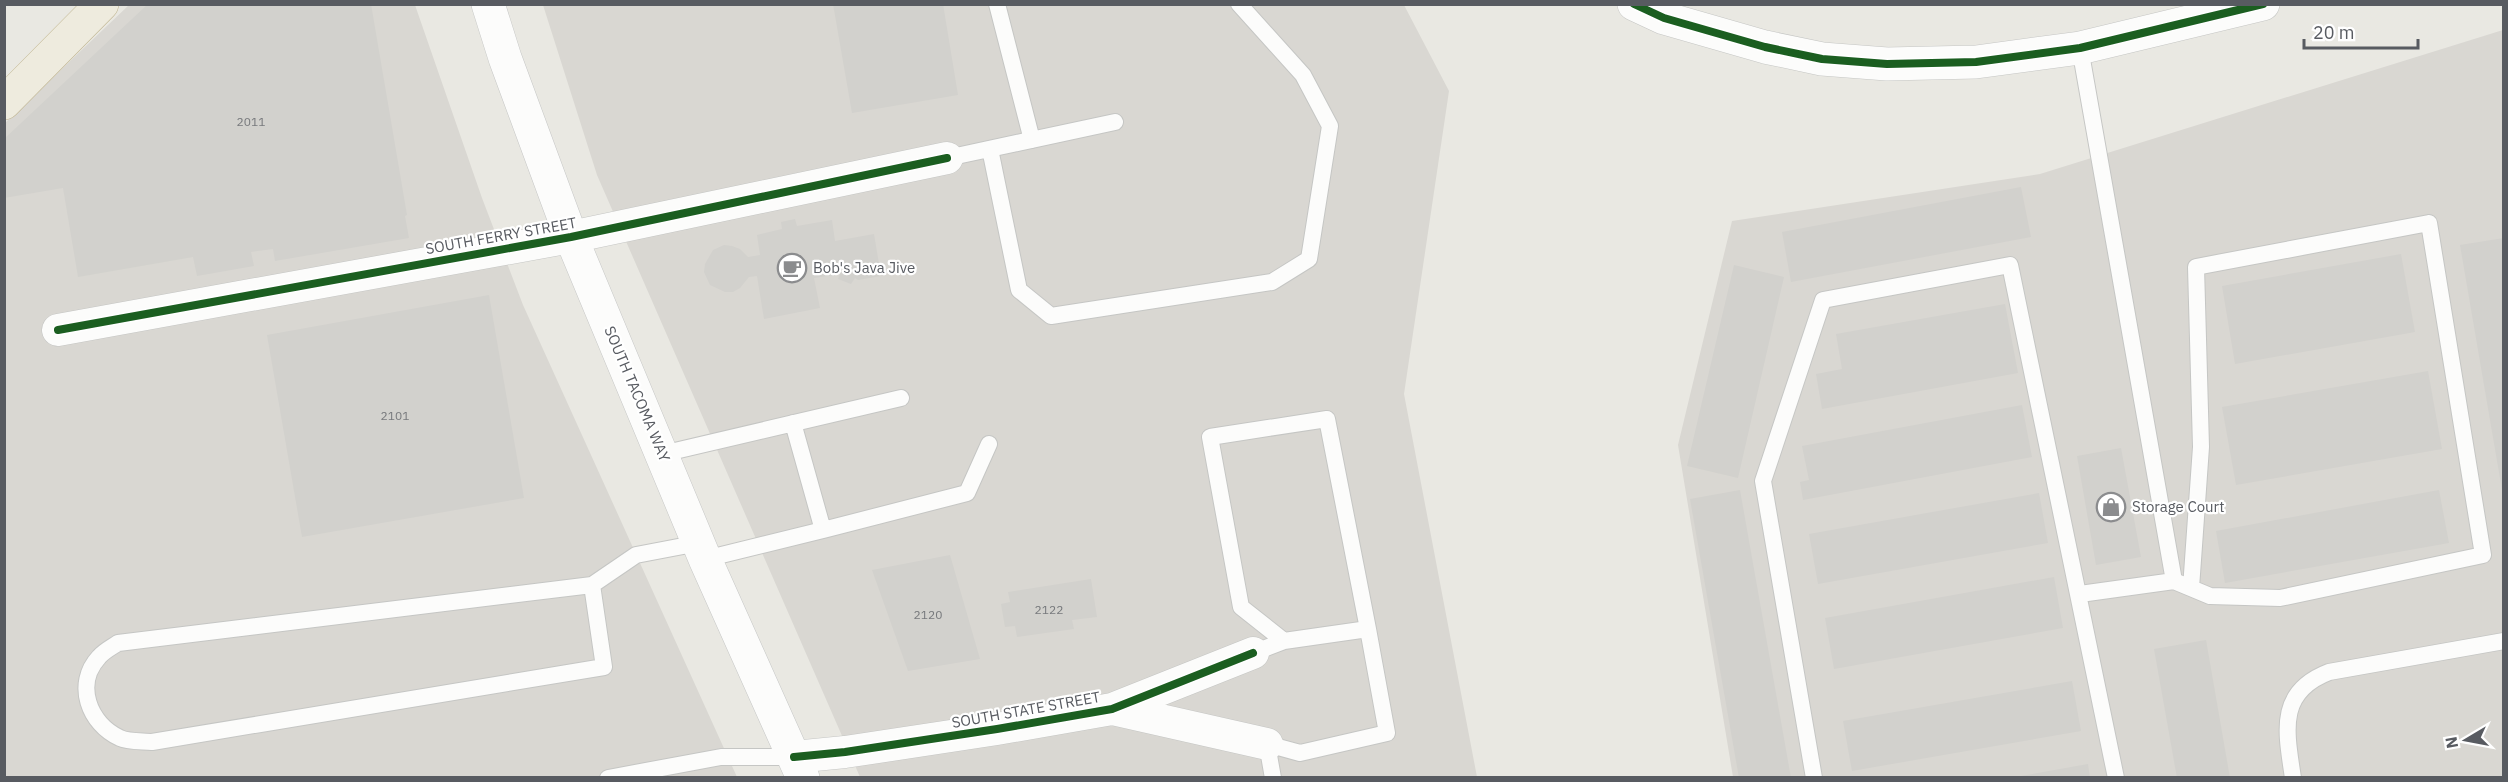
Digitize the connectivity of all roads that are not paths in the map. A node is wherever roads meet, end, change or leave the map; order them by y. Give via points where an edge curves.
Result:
1 (102, 4) edge
2 (488, 4) edge
3 (997, 4) edge
4 (1239, 4) edge
5 (1634, 4) edge
6 (2263, 4) edge
7 (2080, 48) junction
8 (4, 103) edge
9 (1115, 122) dead end
10 (1032, 140) junction
11 (990, 149) junction
12 (947, 158) joint
13 (571, 237) junction
14 (58, 330) dead end
15 (901, 398) dead end
16 (793, 423) junction
17 (989, 444) dead end
18 (662, 454) junction
19 (824, 531) junction
20 (702, 551) junction
21 (2174, 581) junction
22 (592, 585) junction
23 (2191, 588) junction
24 (2080, 594) junction
25 (1368, 629) junction
26 (1284, 641) junction
27 (2504, 641) edge
28 (1253, 653) joint
29 (1112, 709) junction
30 (1267, 744) junction
31 (799, 767) edge
32 (608, 777) edge
33 (1273, 777) edge
34 (1814, 777) edge
35 (2116, 777) edge
36 (2293, 777) edge

1 - 8 highway
2 - 13 main road, SOUTH TACOMA WAY
3 - 10 lane
4 - 11 lane via 1303,75 1330,126 1310,259 1272,282 1051,316 1018,290
5 - 7 main road via 1722,36 1822,59 1887,64 1976,62
6 - 7 main road
7 - 21 lane
9 - 10 lane, SOUTH FERRY STREET
10 - 11 lane, SOUTH FERRY STREET
11 - 12 lane, SOUTH FERRY STREET
12 - 13 street, SOUTH FERRY STREET
13 - 14 street, SOUTH FERRY STREET
13 - 18 main road, SOUTH TACOMA WAY
15 - 16 lane
16 - 18 lane
16 - 19 lane
17 - 19 lane via 967,493
18 - 20 main road, SOUTH TACOMA WAY
19 - 20 lane
20 - 22 lane via 636,555
20 - 31 main road, SOUTH TACOMA WAY
21 - 23 lane
21 - 24 lane
22 - 22 lane via 604,668 152,741 121,739 98,722 87,703 88,676 99,657 118,643
23 - 23 lane via 2210,596 2280,598 2483,555 2429,223 2196,267 2201,447
24 - 34 lane via 2010,265 1823,300 1763,481
24 - 35 lane
25 - 26 lane
25 - 26 lane via 1328,419 1210,436 1240,607
25 - 30 lane via 1387,733 1300,753
26 - 28 lane
27 - 36 lane via 2329,672 2312,679 2295,694 2289,709
28 - 29 street, SOUTH STATE STREET
29 - 30 street, SOUTH STATE STREET
29 - 31 street, SOUTH STATE STREET via 845,752
30 - 33 lane
31 - 32 lane via 721,758

